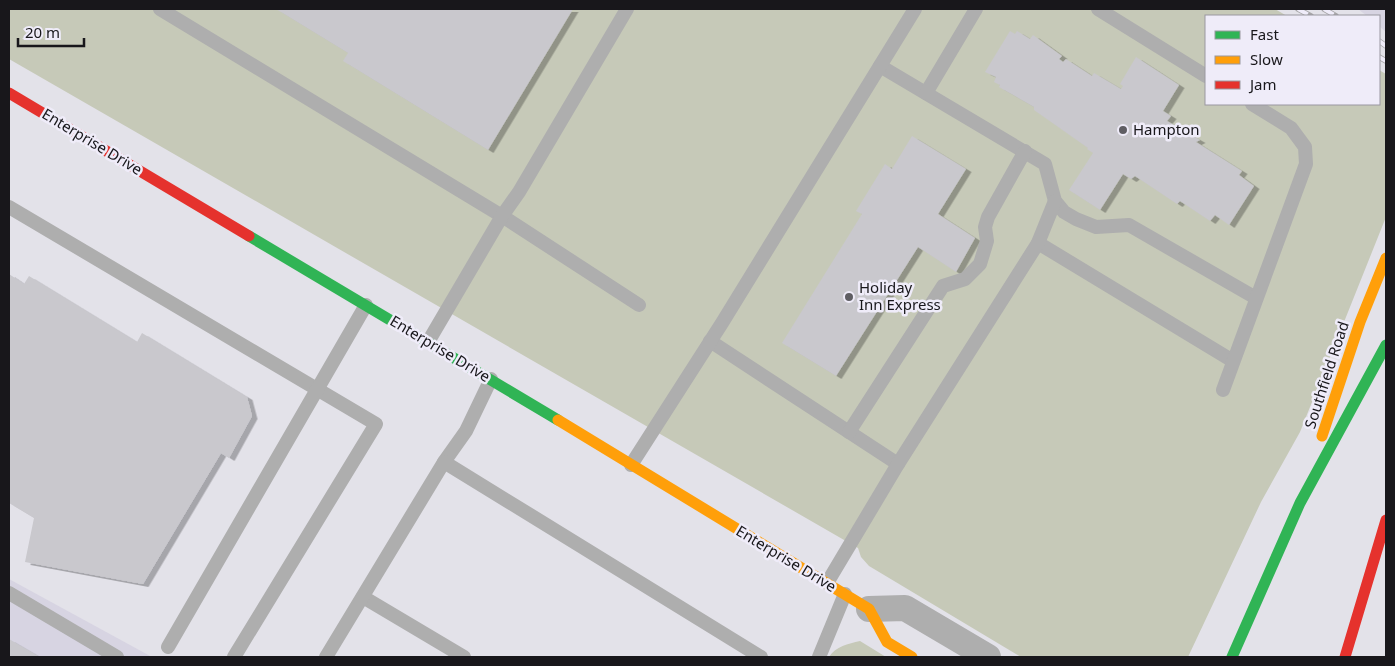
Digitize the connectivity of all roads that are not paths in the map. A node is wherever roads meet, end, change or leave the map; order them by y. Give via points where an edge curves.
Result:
1 (160, 9) edge
2 (627, 9) edge
3 (915, 9) edge
4 (976, 9) edge
5 (1098, 9) edge
6 (880, 66) junction
7 (1205, 75) edge
8 (9, 93) edge
9 (926, 93) junction
10 (1254, 105) edge
11 (1025, 152) junction
12 (1055, 201) junction
13 (9, 207) edge
14 (502, 216) junction
15 (1038, 243) junction
16 (1386, 258) edge
17 (1256, 298) junction
18 (366, 305) junction
19 (639, 305) dead end
20 (710, 341) junction
21 (428, 342) junction
22 (1386, 345) edge
23 (1234, 361) junction
24 (491, 379) junction
25 (318, 389) junction
26 (1222, 390) dead end
27 (848, 432) junction
28 (444, 462) junction
29 (898, 464) junction
30 (631, 465) junction
31 (1300, 504) junction
32 (1386, 520) edge
33 (827, 583) junction
34 (9, 593) edge
35 (845, 594) junction
36 (362, 597) junction
37 (869, 609) junction
38 (168, 647) dead end
39 (117, 657) edge
40 (234, 657) edge
41 (326, 657) edge
42 (464, 657) edge
43 (760, 657) edge
44 (819, 657) edge
45 (912, 657) edge
46 (988, 657) edge
47 (1232, 657) edge
48 (1345, 657) edge

1 - 14 lane
2 - 14 lane
3 - 6 lane
4 - 9 lane
5 - 7 lane
6 - 9 lane
6 - 20 lane
8 - 18 main road, Enterprise Drive
9 - 11 lane
10 - 17 lane via 1291,128 1305,147 1306,156 1306,164
11 - 12 lane via 1045,164
11 - 27 lane via 988,217 985,227 987,241 980,264 965,279 943,286
12 - 15 lane
12 - 17 lane via 1064,212 1096,227 1129,224
13 - 25 lane
14 - 19 lane
14 - 21 lane
15 - 23 lane
15 - 29 lane
16 - 31 main road, Southfield Road via 1360,322
17 - 23 lane
18 - 21 main road, Enterprise Drive
18 - 25 lane
20 - 27 lane
20 - 30 lane
21 - 24 main road, Enterprise Drive
22 - 31 main road, Southfield Road
23 - 26 lane
24 - 28 lane via 466,431
24 - 30 main road, Enterprise Drive
25 - 38 lane
25 - 40 lane via 376,424
27 - 29 lane
28 - 36 lane
28 - 43 lane
29 - 33 lane
30 - 33 main road, Enterprise Drive
31 - 47 main road, Southfield Road
32 - 48 main road
33 - 35 main road, Enterprise Drive
34 - 39 lane
35 - 37 main road, Enterprise Drive
35 - 44 lane
36 - 41 lane
36 - 42 lane
37 - 45 main road, Enterprise Drive via 887,642
37 - 46 street via 905,608

